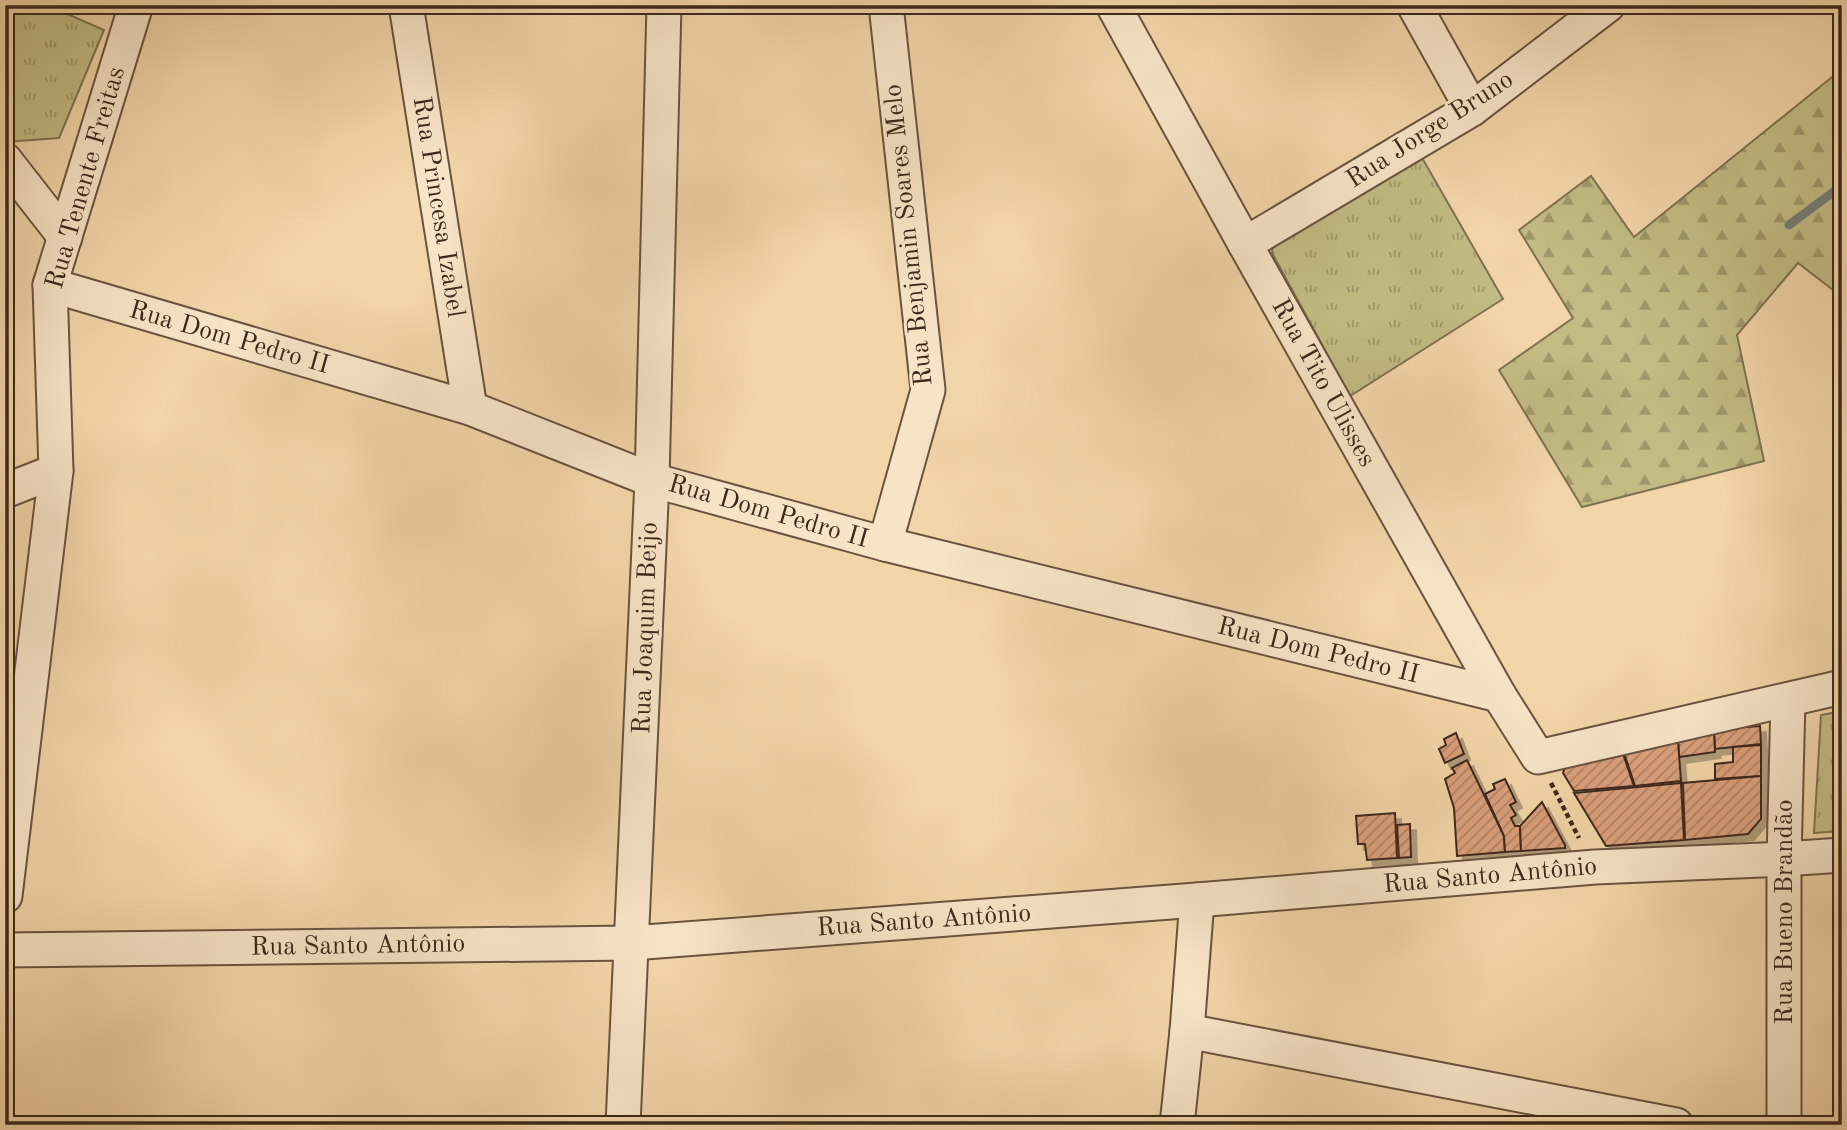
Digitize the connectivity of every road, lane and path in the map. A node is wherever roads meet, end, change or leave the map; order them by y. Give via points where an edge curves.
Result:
1 (136, 5) edge
2 (406, 5) edge
3 (664, 5) edge
4 (886, 5) edge
5 (1113, 5) edge
6 (1414, 5) edge
7 (1608, 5) edge
8 (1472, 109) junction
9 (5, 160) edge
10 (65, 237) junction
11 (1245, 244) junction
12 (50, 285) junction
13 (470, 408) junction
14 (57, 471) junction
15 (652, 480) junction
16 (5, 491) edge
17 (884, 544) junction
18 (1842, 687) edge
19 (1499, 695) junction
20 (1788, 700) junction
21 (1538, 757) junction
22 (1842, 855) edge
23 (1784, 859) junction
24 (1595, 867) junction
25 (5, 896) edge
26 (1197, 900) junction
27 (632, 943) junction
28 (5, 950) edge
29 (1187, 1031) junction
30 (622, 1125) edge
31 (1177, 1125) edge
32 (1676, 1125) edge
33 (1784, 1125) edge

1 - 10 street, Rua Tenente Freitas
2 - 13 street, Rua Princesa Izabel
3 - 15 street, Rua Joaquim Beijo
4 - 17 street, Rua Benjamin Soares Melo via 928,390
5 - 11 street, Rua Tito Ulisses
6 - 8 street
7 - 8 street, Rua Jorge Bruno
8 - 11 street, Rua Jorge Bruno
9 - 10 street
10 - 12 street, Rua Tenente Freitas
11 - 19 street, Rua Tito Ulisses
12 - 13 street, Rua Dom Pedro II
12 - 14 street, Rua Tenente Freitas
13 - 15 street, Rua Dom Pedro II
14 - 16 street
14 - 25 street, Rua Tenente Freitas
15 - 17 street, Rua Dom Pedro II
15 - 27 street, Rua Joaquim Beijo
17 - 19 street, Rua Dom Pedro II
18 - 20 street
19 - 21 street, Rua Tito Ulisses
20 - 21 street
20 - 23 street, Rua Bueno Brandão
21 - 24 path
22 - 23 street, Rua Santo Antônio
23 - 24 street, Rua Santo Antônio
23 - 33 street, Rua Bueno Brandão
24 - 26 street, Rua Santo Antônio
26 - 27 street, Rua Santo Antônio
26 - 29 street
27 - 28 street, Rua Santo Antônio
27 - 30 street, Rua Joaquim Beijo
29 - 31 street
29 - 32 street

